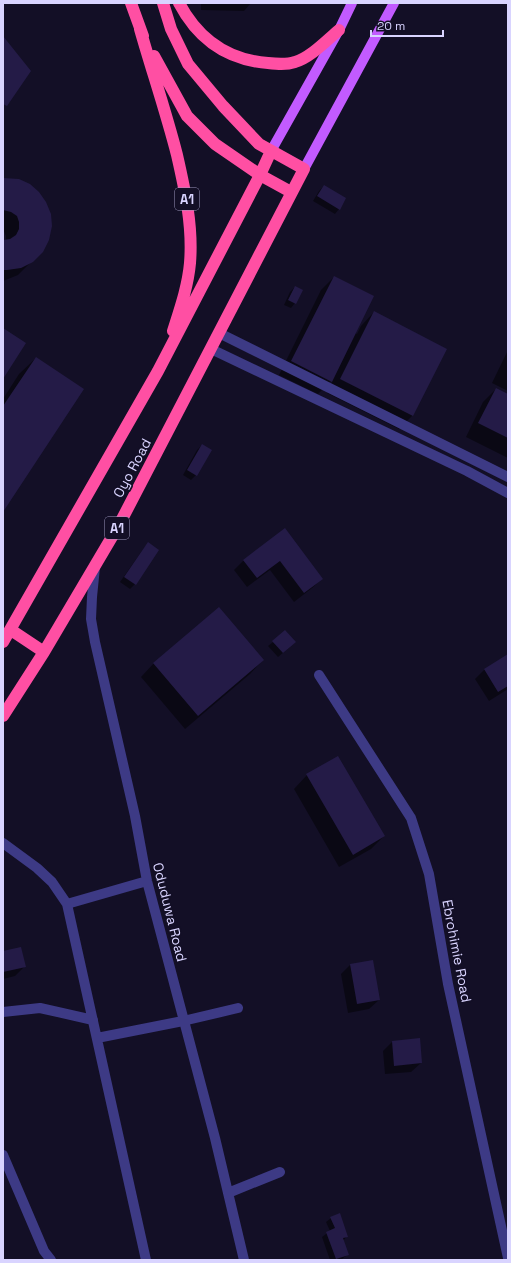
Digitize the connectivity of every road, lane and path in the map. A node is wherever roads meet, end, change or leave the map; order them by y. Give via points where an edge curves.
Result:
1 (131, 3) edge
2 (163, 3) edge
3 (179, 3) edge
4 (352, 3) edge
5 (394, 3) edge
6 (140, 29) junction
7 (339, 30) junction
8 (271, 151) junction
9 (304, 169) junction
10 (260, 175) junction
11 (291, 192) junction
12 (219, 333) junction
13 (211, 349) junction
14 (158, 371) junction
15 (508, 477) edge
16 (508, 492) edge
17 (95, 567) junction
18 (10, 630) junction
19 (3, 642) edge
20 (44, 652) junction
21 (319, 675) dead end
22 (3, 716) edge
23 (3, 843) edge
24 (147, 881) junction
25 (67, 904) junction
26 (238, 1008) dead end
27 (3, 1012) edge
28 (93, 1020) junction
29 (183, 1021) junction
30 (97, 1038) junction
31 (3, 1155) edge
32 (280, 1172) dead end
33 (228, 1193) junction
34 (508, 1258) edge
35 (51, 1260) edge
36 (146, 1260) edge
37 (244, 1260) edge

1 - 6 highway, A1
2 - 8 highway via 171,29 188,64 259,144
3 - 7 highway via 197,30 213,45 231,56 257,63 296,62 308,56
4 - 7 main road, A1
5 - 9 main road, A1
6 - 10 highway, A1 via 187,116 215,144
6 - 14 highway, A1 via 186,192 190,227 190,263 184,298
7 - 8 main road, A1
8 - 9 highway
8 - 10 highway, A1
9 - 11 highway, A1
10 - 11 highway, A1
10 - 14 highway, A1
11 - 12 highway, A1
12 - 13 highway, Oyo Road / A1
12 - 15 street
13 - 16 street
13 - 17 highway, Oyo Road / A1
14 - 18 highway, Oyo Road / A1
17 - 20 highway, Oyo Road / A1
17 - 24 street, Oduduwa Road via 92,619 95,642 135,816
18 - 19 highway, Oyo Road / A1
18 - 20 highway
20 - 22 highway, Oyo Road / A1
21 - 34 street, Ebrohimie Road via 411,818 429,874 448,984
23 - 25 street via 52,882
24 - 25 street
24 - 29 street, Oduduwa Road
25 - 28 street
26 - 29 street
27 - 28 street via 40,1008
28 - 30 street
29 - 30 street
29 - 33 street, Oduduwa Road
30 - 36 street
31 - 35 street via 44,1251
32 - 33 street
33 - 37 street, Oduduwa Road

